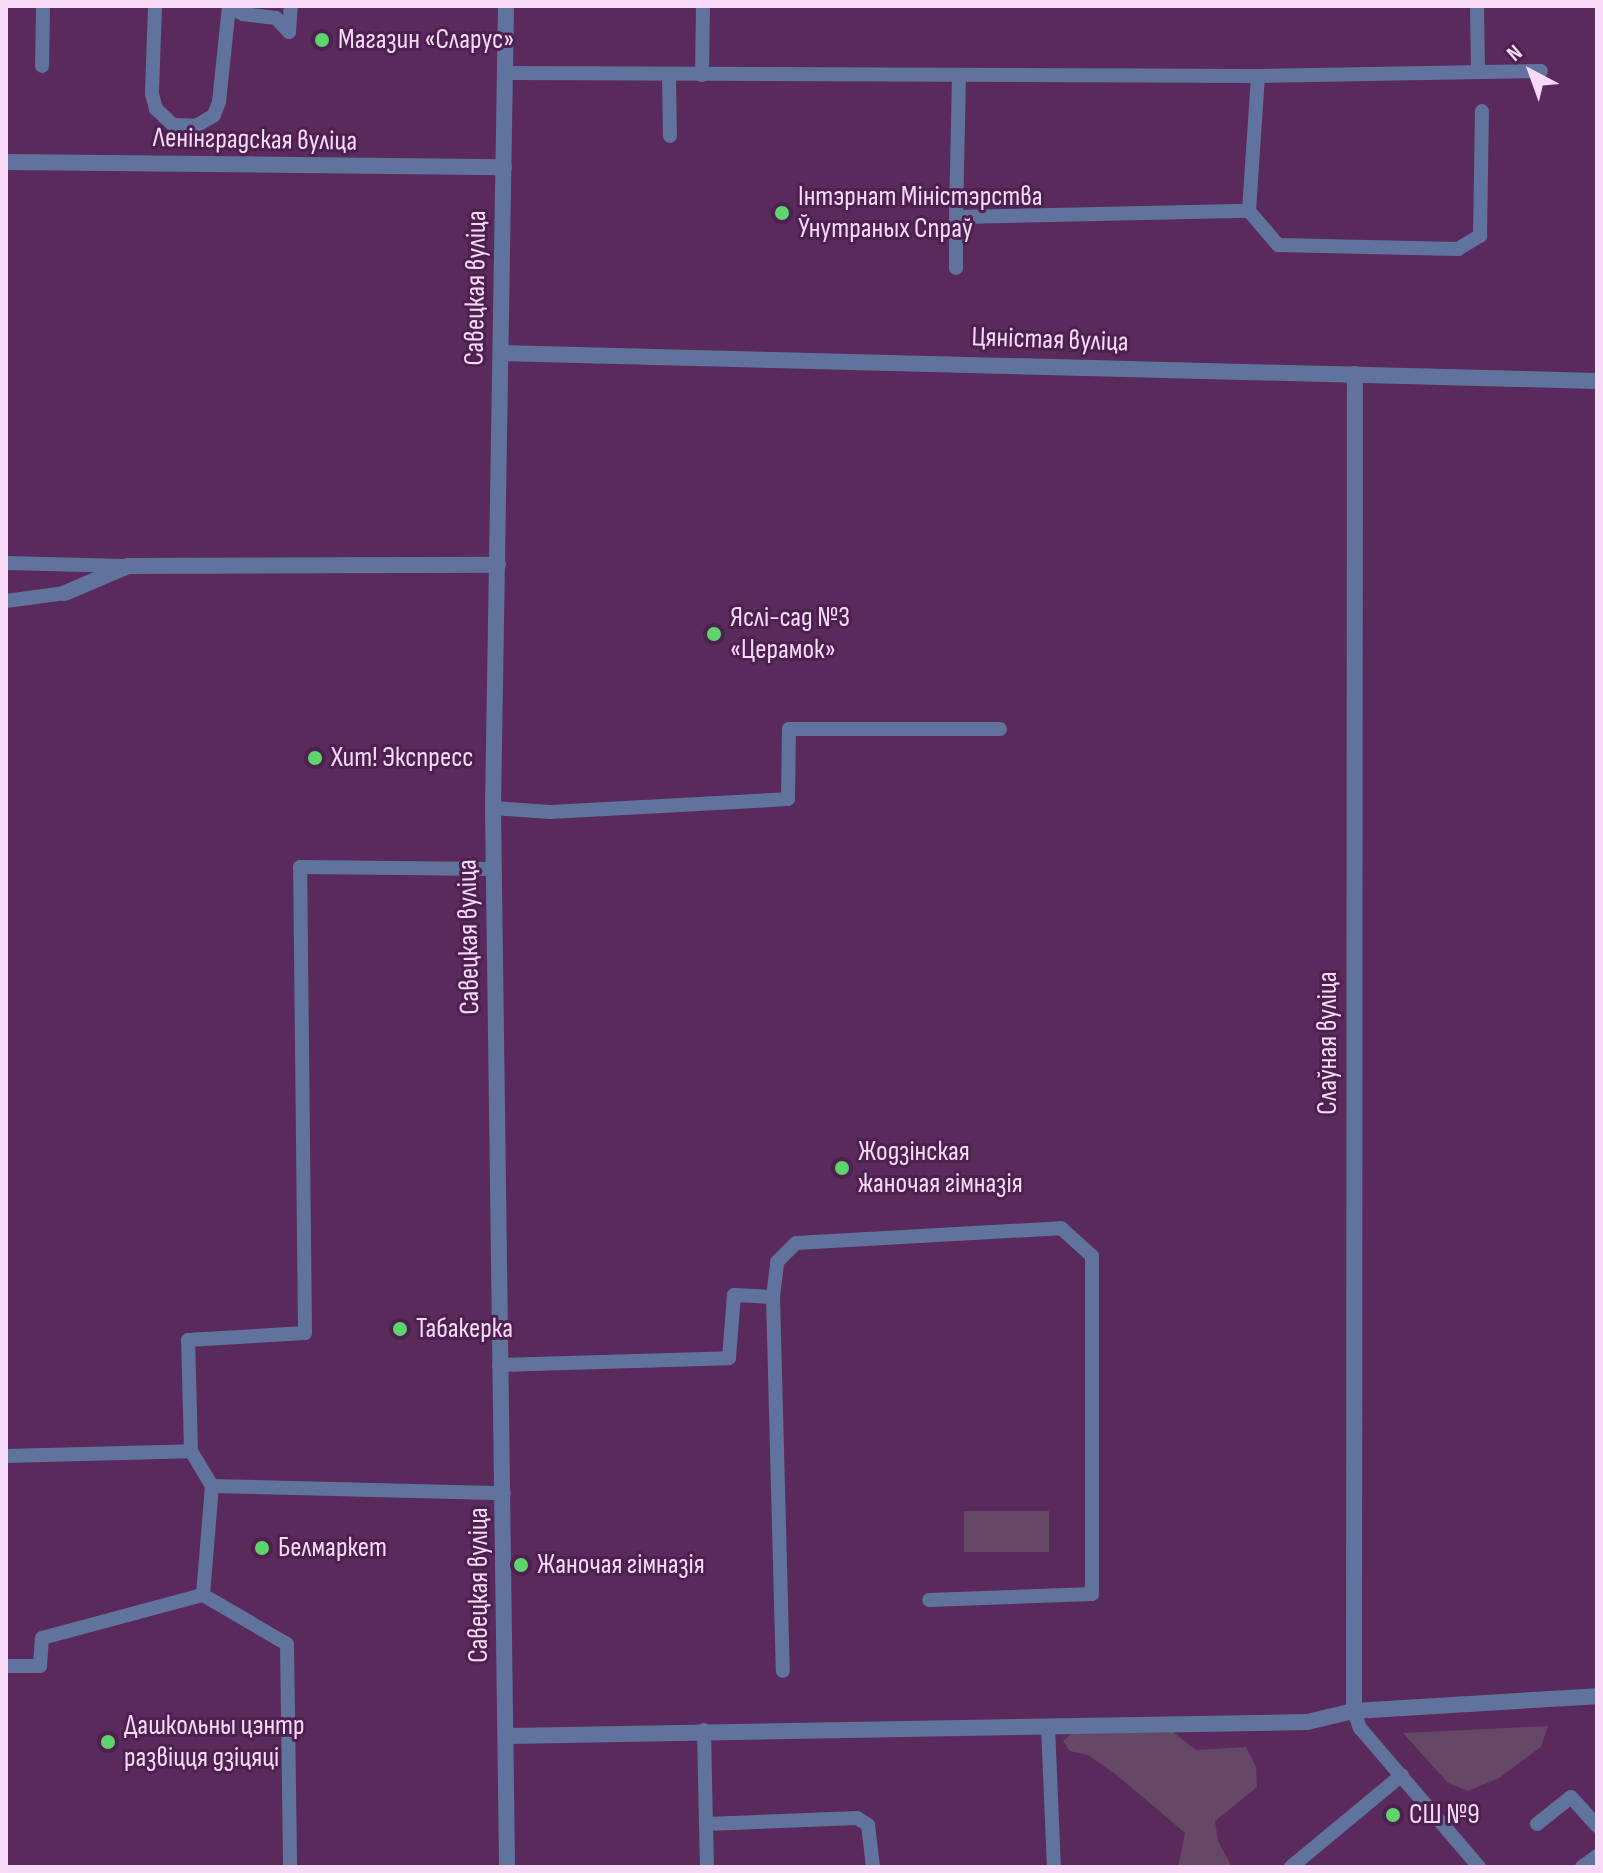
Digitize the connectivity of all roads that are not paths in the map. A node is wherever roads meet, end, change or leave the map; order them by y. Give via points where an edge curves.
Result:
1 (43, 6) edge
2 (155, 6) edge
3 (229, 6) edge
4 (291, 6) edge
5 (506, 6) edge
6 (703, 6) edge
7 (1477, 6) edge
8 (42, 66) dead end
9 (1478, 70) junction
10 (1541, 71) dead end
11 (504, 73) junction
12 (669, 75) junction
13 (702, 75) junction
14 (959, 75) junction
15 (1258, 76) junction
16 (1482, 111) dead end
17 (670, 136) dead end
18 (6, 162) edge
19 (504, 167) junction
20 (1249, 211) junction
21 (956, 217) junction
22 (956, 268) dead end
23 (501, 353) junction
24 (1355, 374) junction
25 (1597, 381) edge
26 (6, 563) edge
27 (498, 565) junction
28 (128, 566) junction
29 (65, 593) joint
30 (6, 601) edge
31 (1000, 729) dead end
32 (493, 808) junction
33 (494, 869) junction
34 (773, 1297) junction
35 (499, 1365) junction
36 (191, 1451) junction
37 (6, 1456) edge
38 (212, 1486) junction
39 (504, 1493) junction
40 (203, 1595) junction
41 (929, 1600) dead end
42 (6, 1666) edge
43 (783, 1671) dead end
44 (1597, 1696) edge
45 (1354, 1711) junction
46 (1048, 1726) junction
47 (704, 1730) junction
48 (506, 1736) junction
49 (1402, 1775) junction
50 (706, 1824) junction
51 (1537, 1824) dead end
52 (1597, 1826) edge
53 (1597, 1856) edge
54 (290, 1867) edge
55 (507, 1867) edge
56 (707, 1867) edge
57 (873, 1867) edge
58 (1054, 1867) edge
59 (1291, 1867) edge
60 (1479, 1867) edge
61 (1582, 1867) edge

1 - 8 lane
2 - 3 lane via 156,109 173,125 196,126 214,115 219,102
3 - 4 lane via 243,14 276,18 289,32
5 - 11 street, Савецкая вуліца
6 - 13 lane
7 - 9 lane
9 - 10 lane
9 - 15 lane
11 - 12 lane
11 - 19 street, Савецкая вуліца
12 - 13 lane
12 - 17 lane
13 - 14 lane
14 - 15 lane
14 - 21 lane
15 - 20 lane
16 - 20 lane via 1480,236 1458,249 1278,245
18 - 19 street, Ленінградская вуліца
19 - 23 street, Савецкая вуліца
20 - 21 lane
21 - 22 lane
23 - 24 street, Цяністая вуліца
23 - 27 street, Савецкая вуліца
24 - 25 street, Цяністая вуліца
24 - 45 street, Слаўная вуліца
26 - 28 lane
27 - 28 street
27 - 32 street, Савецкая вуліца
28 - 29 street
29 - 30 lane
31 - 32 lane via 789,729 788,799 550,812
32 - 33 street, Савецкая вуліца
33 - 35 street, Савецкая вуліца
33 - 36 lane via 300,867 305,1333 188,1340
34 - 35 lane via 734,1295 729,1358
34 - 41 lane via 777,1262 796,1243 1061,1228 1092,1256 1092,1594
34 - 43 lane
35 - 39 street, Савецкая вуліца
36 - 37 lane
36 - 38 lane
38 - 39 lane
38 - 40 lane
39 - 48 street, Савецкая вуліца
40 - 42 lane via 42,1638 40,1666
40 - 54 lane via 287,1644
44 - 45 street
45 - 46 street via 1307,1722
45 - 49 lane via 1360,1728
46 - 47 street
46 - 58 lane
47 - 48 street
47 - 50 lane
48 - 55 street, Савецкая вуліца
49 - 59 lane
49 - 60 lane
50 - 56 lane
50 - 57 lane via 857,1818 868,1825
51 - 52 lane via 1571,1797
53 - 61 lane

